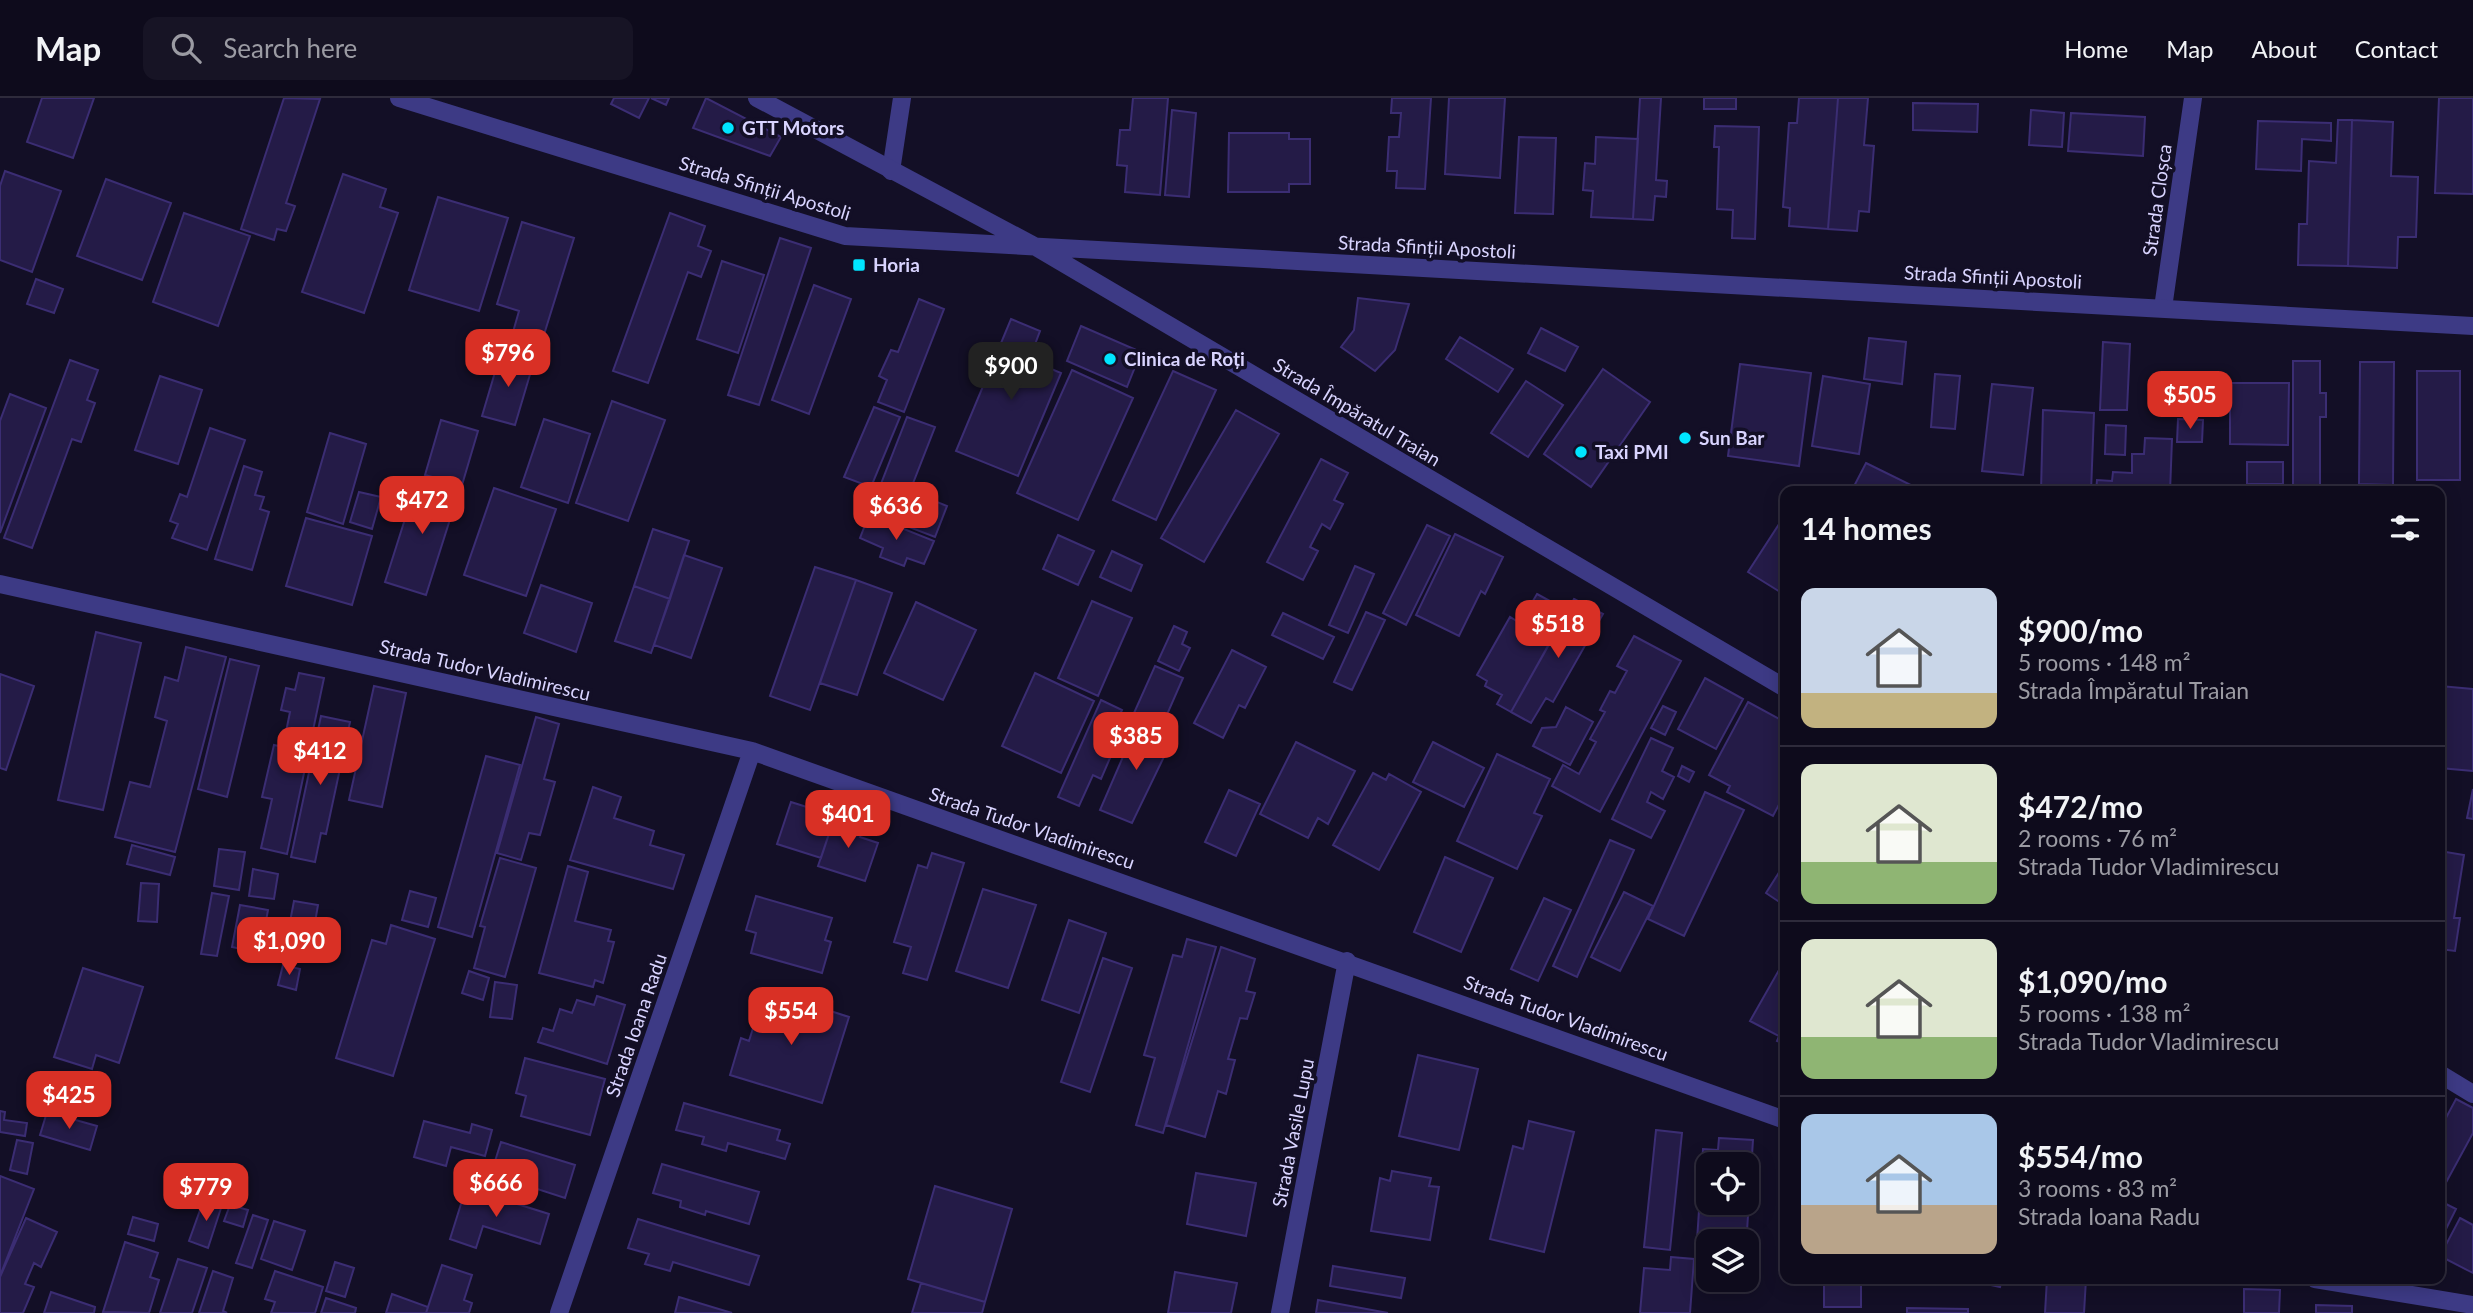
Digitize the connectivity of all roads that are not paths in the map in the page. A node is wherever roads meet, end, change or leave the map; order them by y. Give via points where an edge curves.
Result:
1 (399, 98) edge
2 (757, 98) edge
3 (902, 98) edge
4 (2193, 98) edge
5 (891, 171) junction
6 (1036, 247) junction
7 (2163, 308) junction
8 (2473, 326) edge
9 (0, 583) edge
10 (1780, 685) edge
11 (752, 751) junction
12 (1347, 961) junction
13 (2445, 1077) edge
14 (2473, 1094) edge
15 (1780, 1118) edge
16 (2345, 1284) edge
17 (2473, 1305) edge
18 (559, 1313) edge
19 (1280, 1313) edge

1 - 6 street, Strada Sfinții Apostoli via 845,236
2 - 5 street, Strada Împăratul Traian
3 - 5 street
4 - 7 street, Strada Cloșca
5 - 6 street, Strada Împăratul Traian
6 - 7 street, Strada Sfinții Apostoli
6 - 10 street, Strada Împăratul Traian
7 - 8 street, Strada Sfinții Apostoli
9 - 11 street, Strada Tudor Vladimirescu
11 - 12 street, Strada Tudor Vladimirescu
11 - 18 street, Strada Ioana Radu
12 - 15 street, Strada Tudor Vladimirescu
12 - 19 street, Strada Vasile Lupu
13 - 14 street
16 - 17 street

